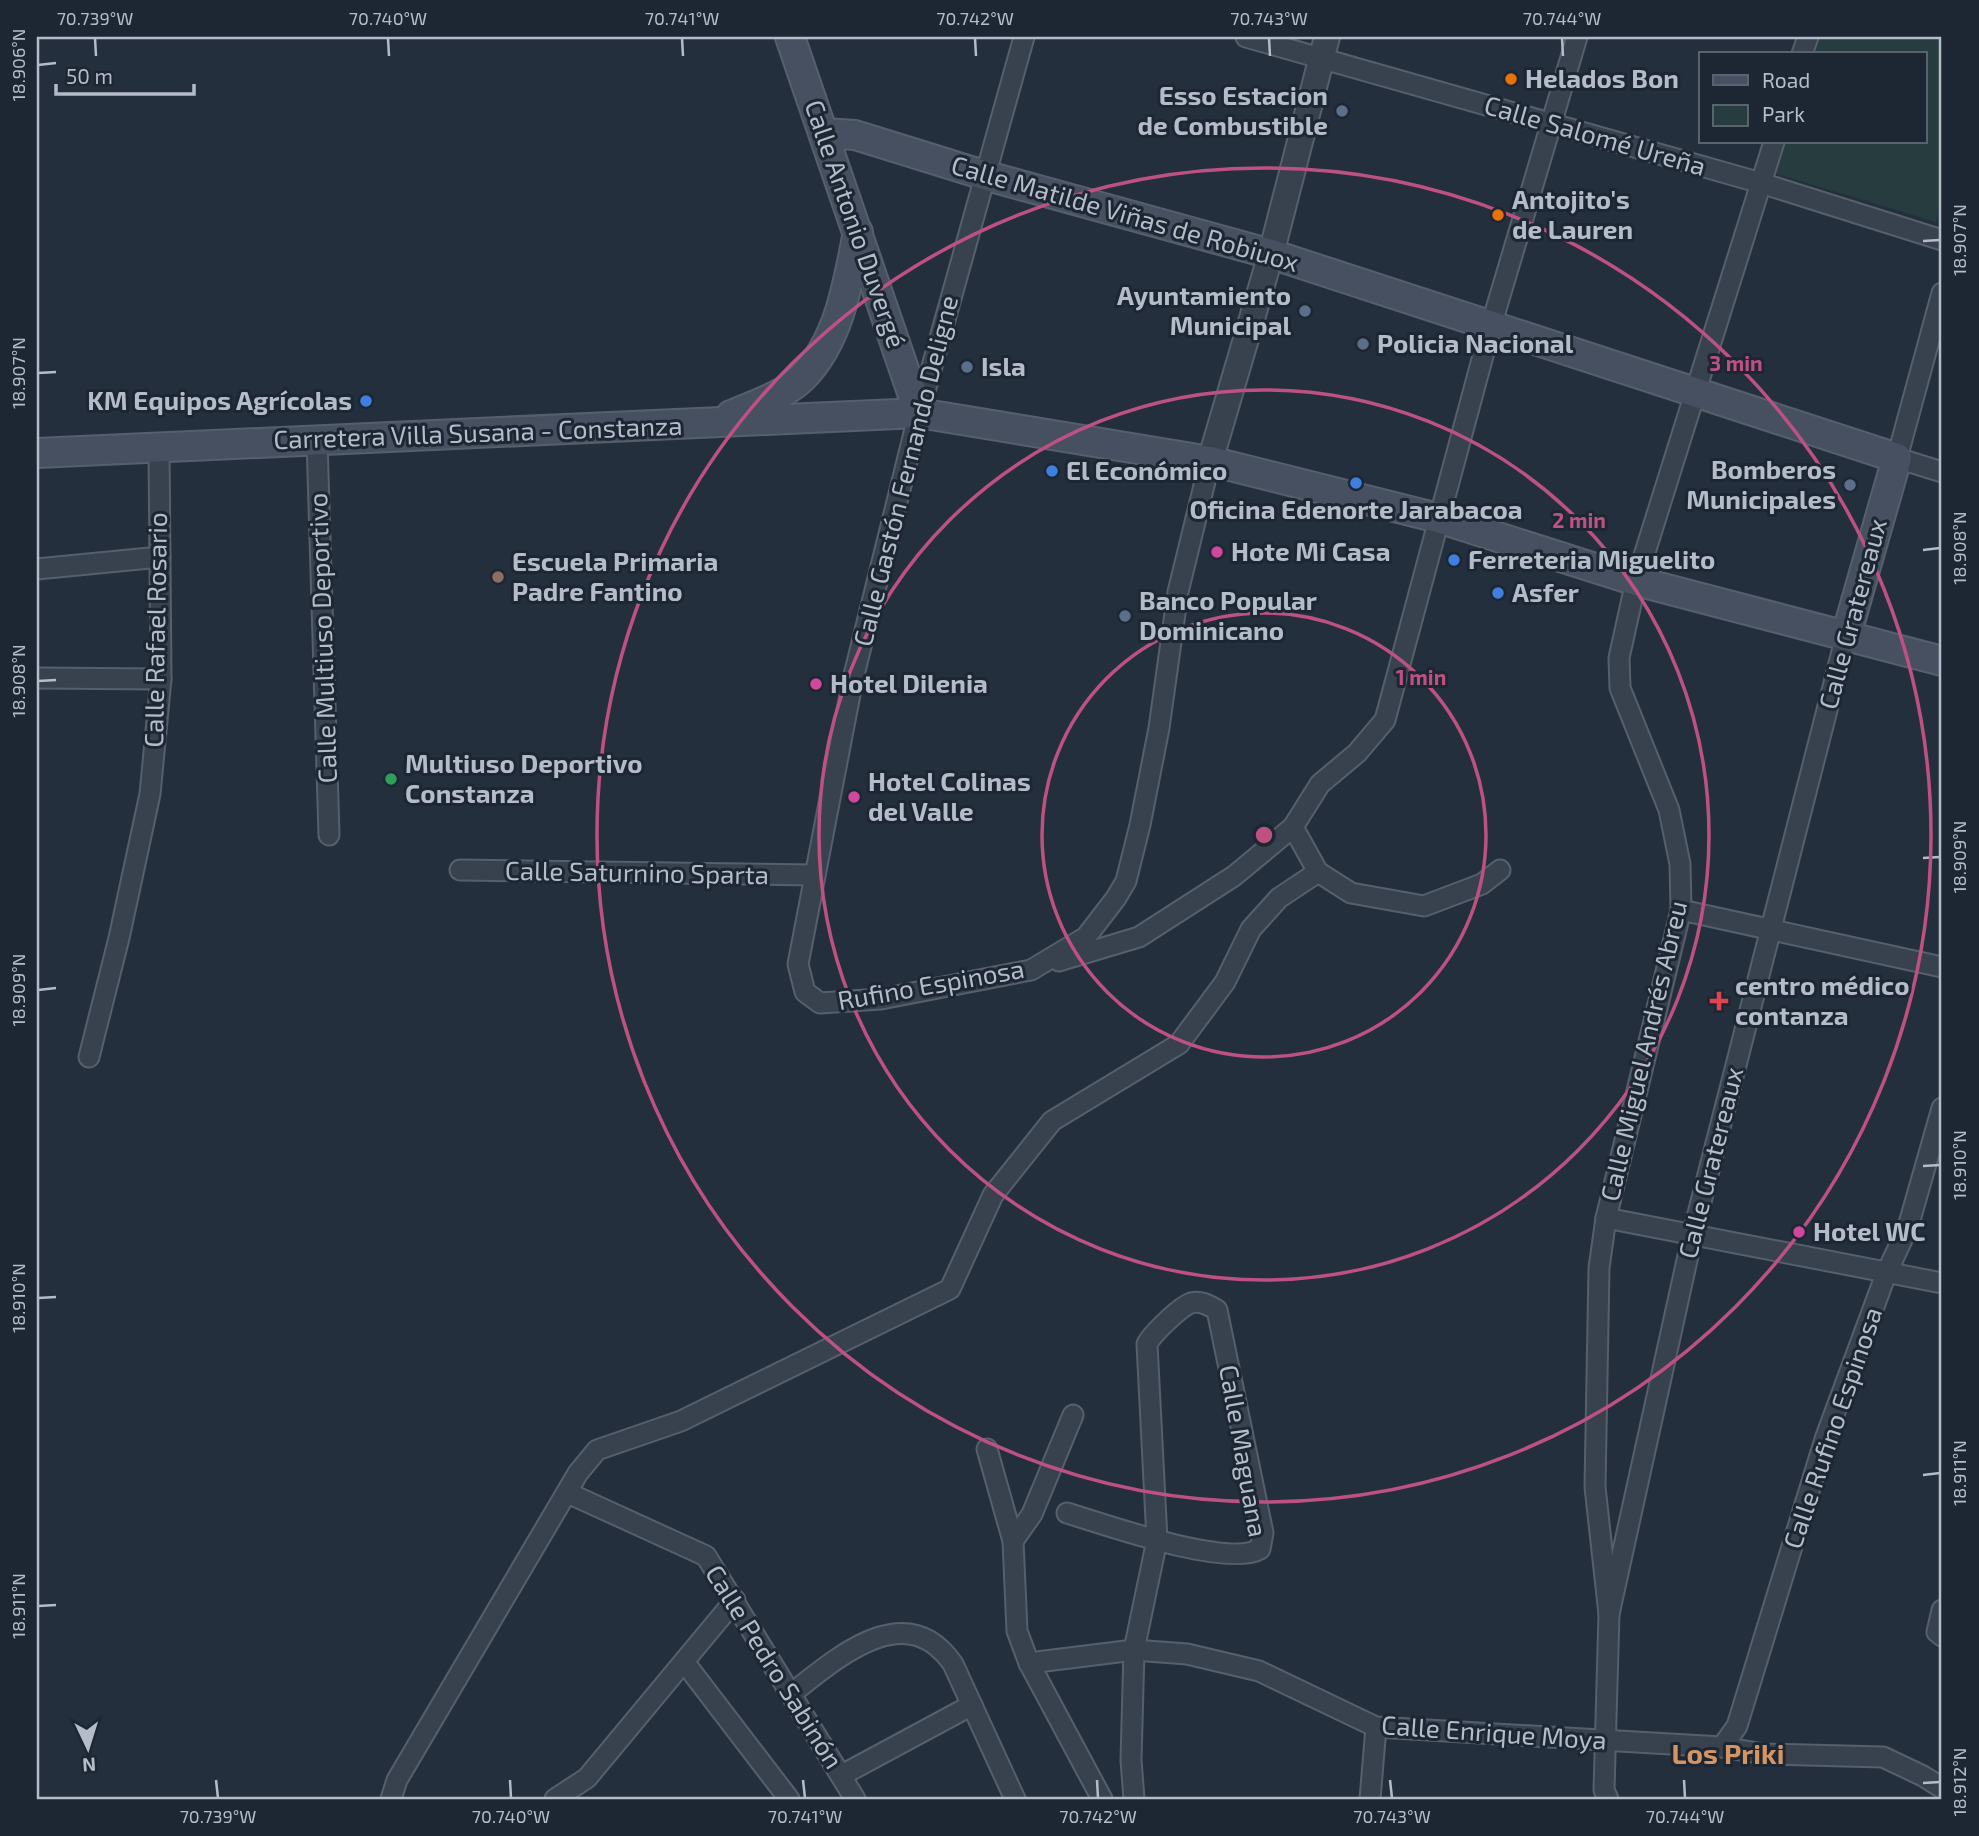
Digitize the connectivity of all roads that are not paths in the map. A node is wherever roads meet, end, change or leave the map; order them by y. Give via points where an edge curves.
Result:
1 (790, 37) edge
2 (1024, 37) edge
3 (1246, 37) edge
4 (1577, 37) edge
5 (1324, 46) edge
6 (1549, 124) junction
7 (825, 133) junction
8 (1773, 144) edge
9 (984, 176) junction
10 (1761, 183) junction
11 (858, 229) junction
12 (1942, 240) edge
13 (1271, 254) junction
14 (1942, 293) edge
15 (1491, 326) junction
16 (1696, 393) junction
17 (919, 412) junction
18 (712, 423) junction
19 (317, 440) junction
20 (159, 447) junction
21 (37, 453) edge
22 (1897, 458) junction
23 (1210, 461) junction
24 (1942, 472) edge
25 (1438, 518) junction
26 (160, 556) junction
27 (37, 569) edge
28 (1636, 581) junction
29 (1846, 636) junction
30 (1942, 660) edge
31 (37, 678) edge
32 (161, 679) junction
33 (1293, 827) junction
34 (329, 835) dead end
35 (460, 870) dead end
36 (1500, 870) dead end
37 (1318, 872) junction
38 (815, 875) junction
39 (1681, 910) junction
40 (1769, 930) junction
41 (1942, 967) edge
42 (1031, 970) junction
43 (805, 992) joint
44 (89, 1057) dead end
45 (1942, 1108) edge
46 (1606, 1218) junction
47 (1693, 1233) junction
48 (1886, 1274) junction
49 (1942, 1283) edge
50 (1073, 1415) dead end
51 (987, 1449) dead end
52 (568, 1493) junction
53 (1067, 1513) dead end
54 (1157, 1540) junction
55 (1013, 1541) junction
56 (735, 1600) junction
57 (1942, 1610) edge
58 (1609, 1614) junction
59 (1942, 1636) edge
60 (1134, 1650) junction
61 (685, 1663) junction
62 (1028, 1663) junction
63 (792, 1693) junction
64 (972, 1705) junction
65 (1376, 1727) junction
66 (1605, 1742) junction
67 (1722, 1747) junction
68 (842, 1775) junction
69 (587, 1778) junction
70 (1942, 1788) edge
71 (1603, 1796) edge
72 (1011, 1798) edge
73 (391, 1799) edge
74 (555, 1799) edge
75 (587, 1799) edge
76 (789, 1799) edge
77 (855, 1799) edge
78 (1102, 1799) edge
79 (1134, 1799) edge
80 (1370, 1799) edge

1 - 7 main road, Calle Antonio Duvergé
2 - 9 street, Calle Gastón Fernando Deligne
3 - 5 street, Calle Salomé Ureña
4 - 6 street
5 - 6 street, Calle Salomé Ureña
5 - 13 street
6 - 10 street, Calle Salomé Ureña
6 - 15 street
7 - 9 main road, Calle Matilde Viñas de Robiuox via 855,135
7 - 11 main road, Calle Antonio Duvergé
8 - 10 street, Calle Miguel Andrés Abreu
9 - 13 main road, Calle Matilde Viñas de Robiuox
9 - 17 street, Calle Gastón Fernando Deligne
10 - 12 street, Calle Salomé Ureña
10 - 16 street, Calle Miguel Andrés Abreu
11 - 17 main road, Calle Antonio Duvergé
11 - 18 main road via 842,310 803,377 778,395
13 - 15 main road, Calle Matilde Viñas de Robiuox
13 - 23 street
14 - 22 street, Calle Gratereaux
15 - 16 main road, Calle Matilde Viñas de Robiuox
15 - 25 street
16 - 22 main road, Calle Matilde Viñas de Robiuox
16 - 28 street, Calle Miguel Andrés Abreu
17 - 18 main road, Carretera Villa Susana - Constanza
17 - 23 main road, Carretera Villa Susana - Constanza
17 - 38 street, Calle Gastón Fernando Deligne via 853,679
18 - 19 main road, Carretera Villa Susana - Constanza
19 - 20 main road, Carretera Villa Susana - Constanza
19 - 34 street, Calle Multiuso Deportivo
20 - 21 main road, Carretera Villa Susana - Constanza
20 - 26 street, Calle Rafael Rosario
22 - 24 street, Calle Matilde Viñas de Robiuox
22 - 29 main road, Calle Gratereaux
23 - 25 main road, Carretera Villa Susana - Constanza
23 - 42 street, Rufino Espinosa via 1178,592 1159,728 1126,881 1086,937
25 - 28 main road, Carretera Villa Susana - Constanza
25 - 33 street via 1385,720 1357,753 1320,784
26 - 27 street
26 - 32 street, Calle Rafael Rosario
28 - 29 main road, Carretera Villa Susana - Constanza
28 - 39 street, Calle Miguel Andrés Abreu via 1619,658 1620,688 1669,810 1680,863
29 - 30 main road, Carretera Villa Susana - Constanza
29 - 40 street, Calle Gratereaux
31 - 32 street
32 - 44 street, Calle Rafael Rosario via 150,794
33 - 37 street
33 - 42 street via 1234,876 1139,937
35 - 38 street, Calle Saturnino Sparta
36 - 37 street via 1482,884 1424,906 1351,893
37 - 52 street via 1279,898 1251,929 1225,982 1179,1044 1052,1121 993,1195 950,1289 681,1421 597,1450
38 - 43 street, Calle Gastón Fernando Deligne via 798,964
39 - 40 street
39 - 46 street, Calle Miguel Andrés Abreu
40 - 41 street
40 - 47 street, Calle Gratereaux
42 - 43 street, Rufino Espinosa via 881,999 820,1003
45 - 48 street, Calle Rufino Espinosa via 1908,1227
46 - 47 street
46 - 58 street, Calle Miguel Andrés Abreu via 1599,1268 1595,1487
47 - 48 street
47 - 58 street, Calle Gratereaux
48 - 49 street
48 - 67 street, Calle Rufino Espinosa via 1825,1439 1737,1726
50 - 55 street via 1032,1514
51 - 55 street
52 - 56 street, Calle Pedro Sabinón via 706,1556
52 - 73 street via 397,1780
53 - 54 street, Calle Maguana
54 - 54 street, Calle Maguana via 1147,1344 1191,1303 1206,1303 1217,1310 1263,1532 1260,1549 1250,1555 1225,1555
54 - 60 street
55 - 62 street via 1017,1631
56 - 61 street
56 - 63 street, Calle Pedro Sabinón
57 - 59 street via 1937,1632
58 - 66 street, Calle Gratereaux
60 - 62 street, Calle Enrique Moya
60 - 65 street, Calle Enrique Moya via 1187,1654 1259,1671
60 - 79 street
61 - 69 street
61 - 76 street
62 - 78 street
63 - 64 street via 865,1640 909,1634 940,1646
63 - 68 street, Calle Pedro Sabinón
64 - 68 street
64 - 72 street
65 - 66 street, Calle Enrique Moya
65 - 80 street
66 - 67 street, Calle Enrique Moya
66 - 71 street, Calle Gratereaux
67 - 70 street, Calle Enrique Moya via 1764,1754 1883,1758
68 - 77 street, Calle Pedro Sabinón
69 - 74 street
69 - 75 street

